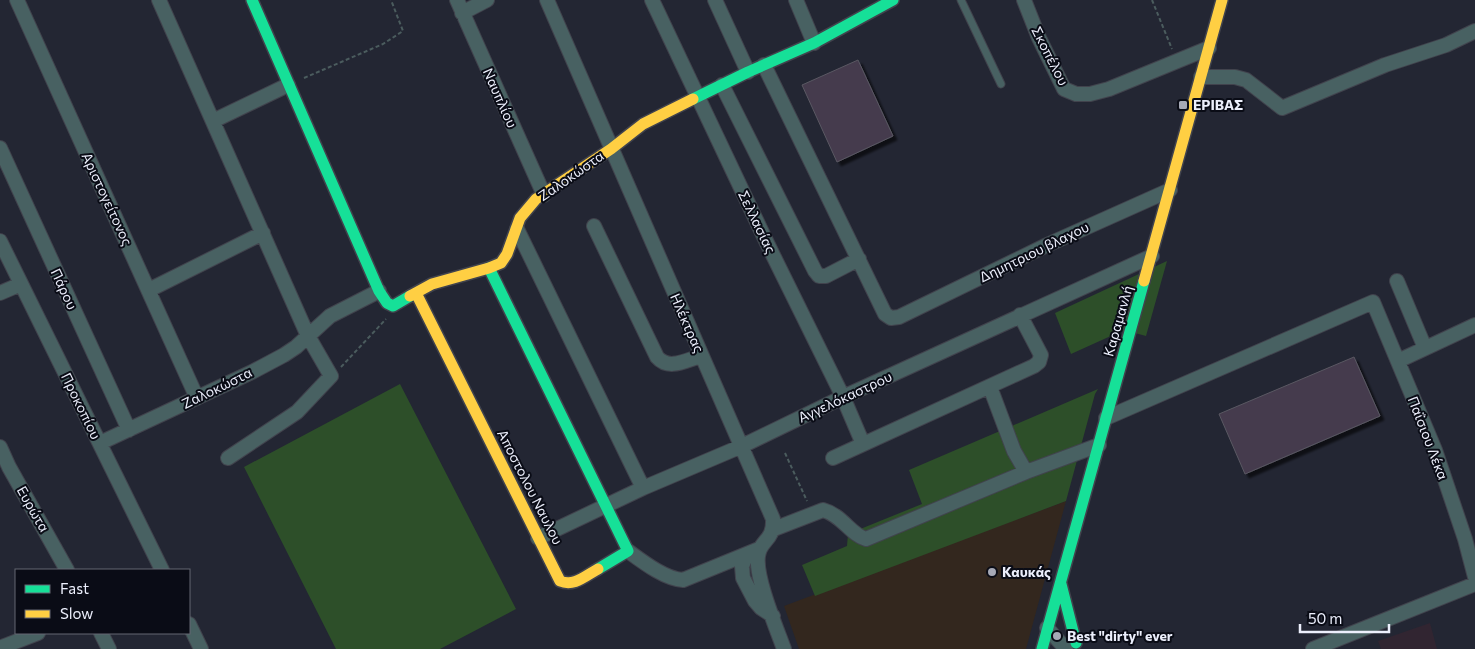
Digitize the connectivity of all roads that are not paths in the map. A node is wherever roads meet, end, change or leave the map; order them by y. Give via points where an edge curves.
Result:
1 (17, 0) edge
2 (159, 0) edge
3 (252, 0) edge
4 (487, 0) edge
5 (547, 0) edge
6 (652, 0) edge
7 (715, 0) edge
8 (796, 0) edge
9 (893, 0) edge
10 (961, 0) edge
11 (1024, 0) edge
12 (1222, 0) edge
13 (460, 6) edge
14 (1475, 31) edge
15 (814, 42) junction
16 (1209, 48) junction
17 (764, 65) junction
18 (748, 72) junction
19 (1201, 77) junction
20 (1001, 84) dead end
21 (288, 85) junction
22 (722, 85) junction
23 (697, 97) junction
24 (213, 122) junction
25 (0, 148) edge
26 (611, 149) junction
27 (1170, 190) junction
28 (544, 195) junction
29 (594, 226) dead end
30 (517, 229) junction
31 (263, 233) junction
32 (0, 241) edge
33 (1152, 256) junction
34 (859, 259) junction
35 (489, 268) junction
36 (1397, 281) dead end
37 (21, 284) junction
38 (148, 290) junction
39 (379, 291) junction
40 (0, 293) edge
41 (416, 293) junction
42 (1020, 315) junction
43 (1475, 325) edge
44 (308, 336) junction
45 (1425, 348) junction
46 (702, 356) junction
47 (1398, 360) junction
48 (990, 386) junction
49 (197, 398) junction
50 (843, 398) junction
51 (1106, 418) junction
52 (129, 430) junction
53 (100, 443) junction
54 (863, 444) junction
55 (1099, 445) junction
56 (742, 446) junction
57 (0, 447) edge
58 (228, 458) dead end
59 (833, 458) dead end
60 (1026, 472) junction
61 (643, 488) junction
62 (605, 507) junction
63 (774, 529) junction
64 (538, 538) junction
65 (628, 551) junction
66 (753, 552) junction
67 (67, 569) edge
68 (162, 569) edge
69 (1475, 576) edge
70 (1060, 580) junction
71 (190, 626) edge
72 (1047, 628) junction
73 (35, 634) edge
74 (102, 634) edge
75 (2, 646) edge
76 (1074, 647) edge
77 (109, 649) edge
78 (201, 649) edge
79 (783, 649) edge
80 (1042, 649) edge
81 (1312, 649) edge

1 - 38 street, Αριστογείτονος
2 - 24 street
3 - 21 street
4 - 13 street
5 - 26 street, Ηλέκτρας
6 - 23 street, Σελλασίας
7 - 18 street
8 - 15 street
9 - 15 street, Ζαλοκώστα
10 - 20 lane
11 - 16 street, Σκοπέλου via 1064,90 1076,94 1109,89
12 - 16 street, Καραμανλή
13 - 28 street, Ναυπλίου
14 - 19 street via 1282,108 1246,80
15 - 17 street, Ζαλοκώστα
16 - 19 street, Καραμανλή
17 - 18 street, Ζαλοκώστα
17 - 34 street
18 - 22 street, Ζαλοκώστα
19 - 27 street, Καραμανλή
21 - 24 street
21 - 39 street
22 - 23 street, Ζαλοκώστα
22 - 34 street via 814,271 819,276 826,276
23 - 26 street, Ζαλοκώστα via 643,124
23 - 50 street, Σελλασίας
24 - 31 street
25 - 52 street, Πάρου
26 - 28 street, Ζαλοκώστα
26 - 46 street, Ηλέκτρας
27 - 33 street, Καραμανλή
27 - 34 street, Δημητριου βλαχου via 1046,245 899,317 891,318 886,314
28 - 30 street, Ζαλοκώστα via 520,218
29 - 46 street via 657,357 669,365
30 - 35 street, Ζαλοκώστα via 507,254 501,262
30 - 61 street
31 - 38 street
31 - 44 street
32 - 37 street, Προκοπίου
33 - 42 street, Αγγελόκαστρου
33 - 51 street, Καραμανλή
35 - 41 street, Ζαλοκώστα via 432,284
35 - 62 street
36 - 45 street
37 - 40 street
37 - 53 street, Προκοπίου
38 - 49 street, Αριστογείτονος
39 - 41 street, Ζαλοκώστα via 393,306
39 - 44 street, Ζαλοκώστα via 330,316
41 - 64 street, Αποστολου Ναυλου
42 - 48 street via 1041,355 1039,362
42 - 50 street, Αγγελόκαστρου
43 - 45 street
44 - 49 street, Ζαλοκώστα via 284,355
44 - 58 street via 331,376 297,412
45 - 47 street
46 - 56 street, Ηλέκτρας
47 - 51 street, Παΐσιου Λέκα via 1373,302
47 - 69 street, Παΐσιου Λέκα via 1435,450
48 - 54 street
48 - 60 street via 1014,451
49 - 52 street, Ζαλοκώστα
50 - 54 street, Σελλασίας
50 - 56 street, Αγγελόκαστρου
51 - 55 street, Καραμανλή
52 - 53 street, Ζαλοκώστα
53 - 68 street, Προκοπίου
54 - 59 street
55 - 60 street
55 - 70 street, Καραμανλή
56 - 61 street, Αγγελόκαστρου
56 - 63 street, Ηλέκτρας via 773,519
57 - 67 street, Ευρώτα
60 - 63 street via 866,539 831,512 823,510
61 - 62 street, Αγγελόκαστρου
62 - 64 street, Αγγελόκαστρου
62 - 65 street
63 - 66 street
64 - 65 street, Αποστολου Ναυλου via 560,581 567,584
65 - 66 street via 676,580
66 - 79 street
69 - 81 street
70 - 72 street, Καραμανλή
70 - 76 street
71 - 78 street
72 - 76 street
72 - 80 street, Καραμανλή
73 - 75 street
74 - 77 street

